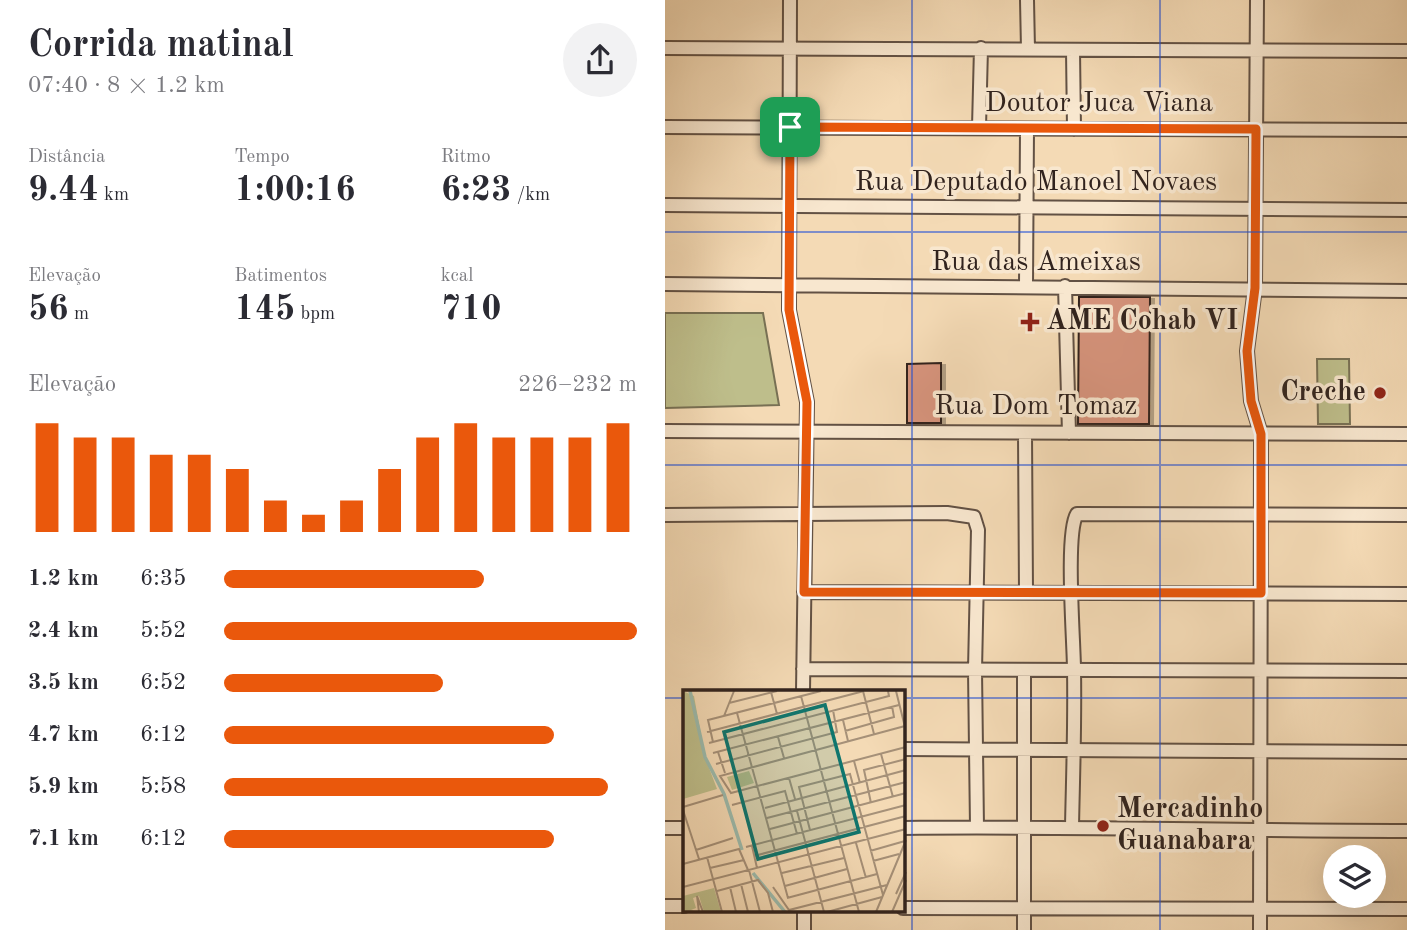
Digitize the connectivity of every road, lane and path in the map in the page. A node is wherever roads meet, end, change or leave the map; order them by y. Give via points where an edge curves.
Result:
1 (790, 0) edge
2 (1027, 0) edge
3 (1257, 0) edge
4 (665, 48) edge
5 (982, 48) junction
6 (1028, 49) junction
7 (791, 50) junction
8 (1073, 50) junction
9 (1256, 51) junction
10 (1407, 51) edge
11 (665, 127) edge
12 (790, 127) junction
13 (979, 127) junction
14 (1027, 129) junction
15 (1074, 129) junction
16 (1256, 129) junction
17 (1407, 130) edge
18 (665, 205) edge
19 (790, 205) junction
20 (1025, 208) junction
21 (1255, 209) junction
22 (1407, 210) edge
23 (665, 284) edge
24 (790, 285) junction
25 (1065, 286) junction
26 (1026, 287) junction
27 (1255, 288) junction
28 (1407, 291) edge
29 (665, 431) edge
30 (807, 431) junction
31 (1025, 433) junction
32 (1069, 433) junction
33 (1261, 434) junction
34 (1407, 434) edge
35 (805, 513) junction
36 (665, 515) edge
37 (1261, 515) junction
38 (1407, 515) edge
39 (1026, 591) junction
40 (804, 592) junction
41 (977, 592) junction
42 (1071, 592) junction
43 (1261, 593) junction
44 (1407, 594) edge
45 (803, 668) junction
46 (975, 670) junction
47 (1024, 671) junction
48 (1074, 671) junction
49 (1407, 671) edge
50 (1260, 672) junction
51 (803, 690) edge
52 (905, 749) edge
53 (976, 749) junction
54 (1023, 749) junction
55 (1073, 750) junction
56 (1259, 751) junction
57 (1407, 752) edge
58 (1025, 825) junction
59 (977, 827) junction
60 (1072, 827) junction
61 (665, 828) edge
62 (683, 828) edge
63 (905, 828) edge
64 (1261, 831) junction
65 (1407, 831) edge
66 (665, 906) edge
67 (683, 906) edge
68 (905, 908) edge
69 (1024, 909) junction
70 (1407, 909) edge
71 (1261, 910) junction
72 (804, 912) edge
73 (804, 930) edge
74 (1024, 930) edge
75 (1260, 930) edge

1 - 7 street
2 - 6 street
3 - 9 street
4 - 7 street
5 - 6 street
5 - 7 street
5 - 13 street
6 - 8 street
7 - 12 street
8 - 9 street
8 - 15 street
9 - 10 street
9 - 16 street
11 - 12 street, Doutor Juca Viana
12 - 13 street, Doutor Juca Viana
12 - 19 street
13 - 14 street, Doutor Juca Viana
14 - 15 street, Doutor Juca Viana
14 - 20 street
15 - 16 street, Doutor Juca Viana
16 - 17 street, Doutor Juca Viana
16 - 21 street
18 - 19 street, Rua Deputado Manoel Novaes
19 - 20 street, Rua Deputado Manoel Novaes
19 - 24 street
20 - 21 street, Rua Deputado Manoel Novaes
20 - 26 street
21 - 22 street, Rua Deputado Manoel Novaes
21 - 27 street
23 - 24 street, Rua das Ameixas
24 - 26 street, Rua das Ameixas
24 - 30 street via 790,320 805,384
25 - 26 street, Rua das Ameixas
25 - 27 street, Rua das Ameixas
25 - 32 street
27 - 28 street, Rua das Ameixas
27 - 33 street via 1248,381
29 - 30 street, Rua Dom Tomaz
30 - 31 street, Rua Dom Tomaz
30 - 35 street
31 - 32 street, Rua Dom Tomaz
31 - 39 street
32 - 33 street, Rua Dom Tomaz
33 - 34 street, Rua Dom Tomaz
33 - 37 street
35 - 36 street
35 - 40 street
35 - 41 street via 970,515 978,524
37 - 38 street
37 - 42 street via 1077,514
37 - 43 street
39 - 41 street
39 - 42 street
40 - 41 street
40 - 45 street
41 - 46 street
42 - 43 street
42 - 48 street
43 - 44 street
43 - 50 street
45 - 46 street
45 - 51 street
46 - 47 street
46 - 53 street
47 - 48 street
47 - 54 street
48 - 50 street
48 - 55 street
49 - 50 street
50 - 56 street
52 - 53 street
53 - 54 street
53 - 59 street
54 - 55 street
54 - 58 street
55 - 56 street
55 - 60 street
56 - 57 street
56 - 64 street
58 - 59 street
58 - 60 street
58 - 69 street
59 - 63 street
60 - 64 street
61 - 62 street
64 - 65 street
64 - 71 street
66 - 67 street
68 - 69 street
69 - 71 street
69 - 74 street
70 - 71 street
71 - 75 street
72 - 73 street

